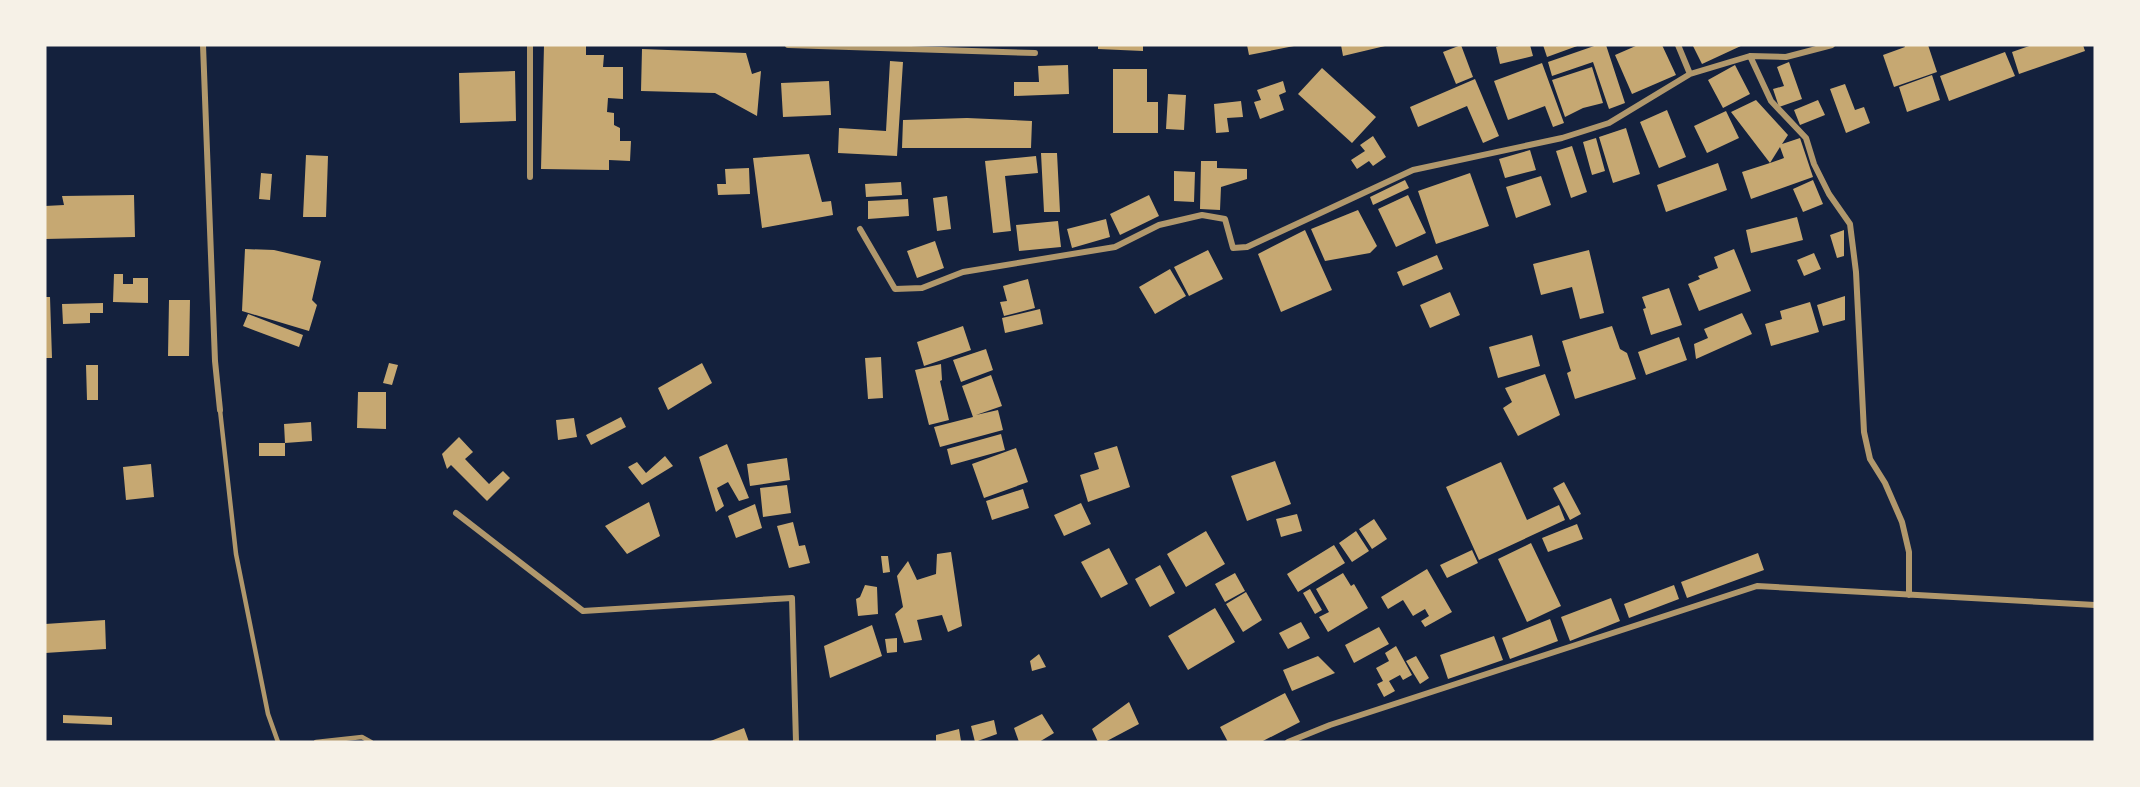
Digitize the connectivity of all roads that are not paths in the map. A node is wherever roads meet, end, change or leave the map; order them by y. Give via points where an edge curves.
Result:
1 (204, 45) edge
2 (530, 45) edge
3 (788, 45) edge
4 (1678, 45) edge
5 (1832, 45) edge
6 (1035, 53) dead end
7 (1750, 56) junction
8 (1690, 74) junction
9 (530, 177) dead end
10 (860, 229) dead end
11 (220, 410) joint
12 (456, 513) dead end
13 (1909, 595) junction
14 (2095, 605) edge
15 (278, 742) edge
16 (316, 742) edge
17 (371, 742) edge
18 (796, 742) edge
19 (1288, 742) edge

1 - 11 street
2 - 9 street
3 - 6 street
4 - 8 street
5 - 7 street via 1786,57
7 - 8 street
7 - 13 street via 1771,101 1806,138 1824,184 1850,224 1864,432 1870,459 1902,522 1909,552
8 - 10 street via 1609,123 1562,138 1413,170 1247,247 1233,248 1225,219 1202,215 1159,225 1115,247 963,272 922,288 895,289
11 - 15 lane via 236,554 268,714
12 - 18 street via 583,611 792,598
13 - 14 street
13 - 19 street via 1757,586
16 - 17 lane via 362,736

